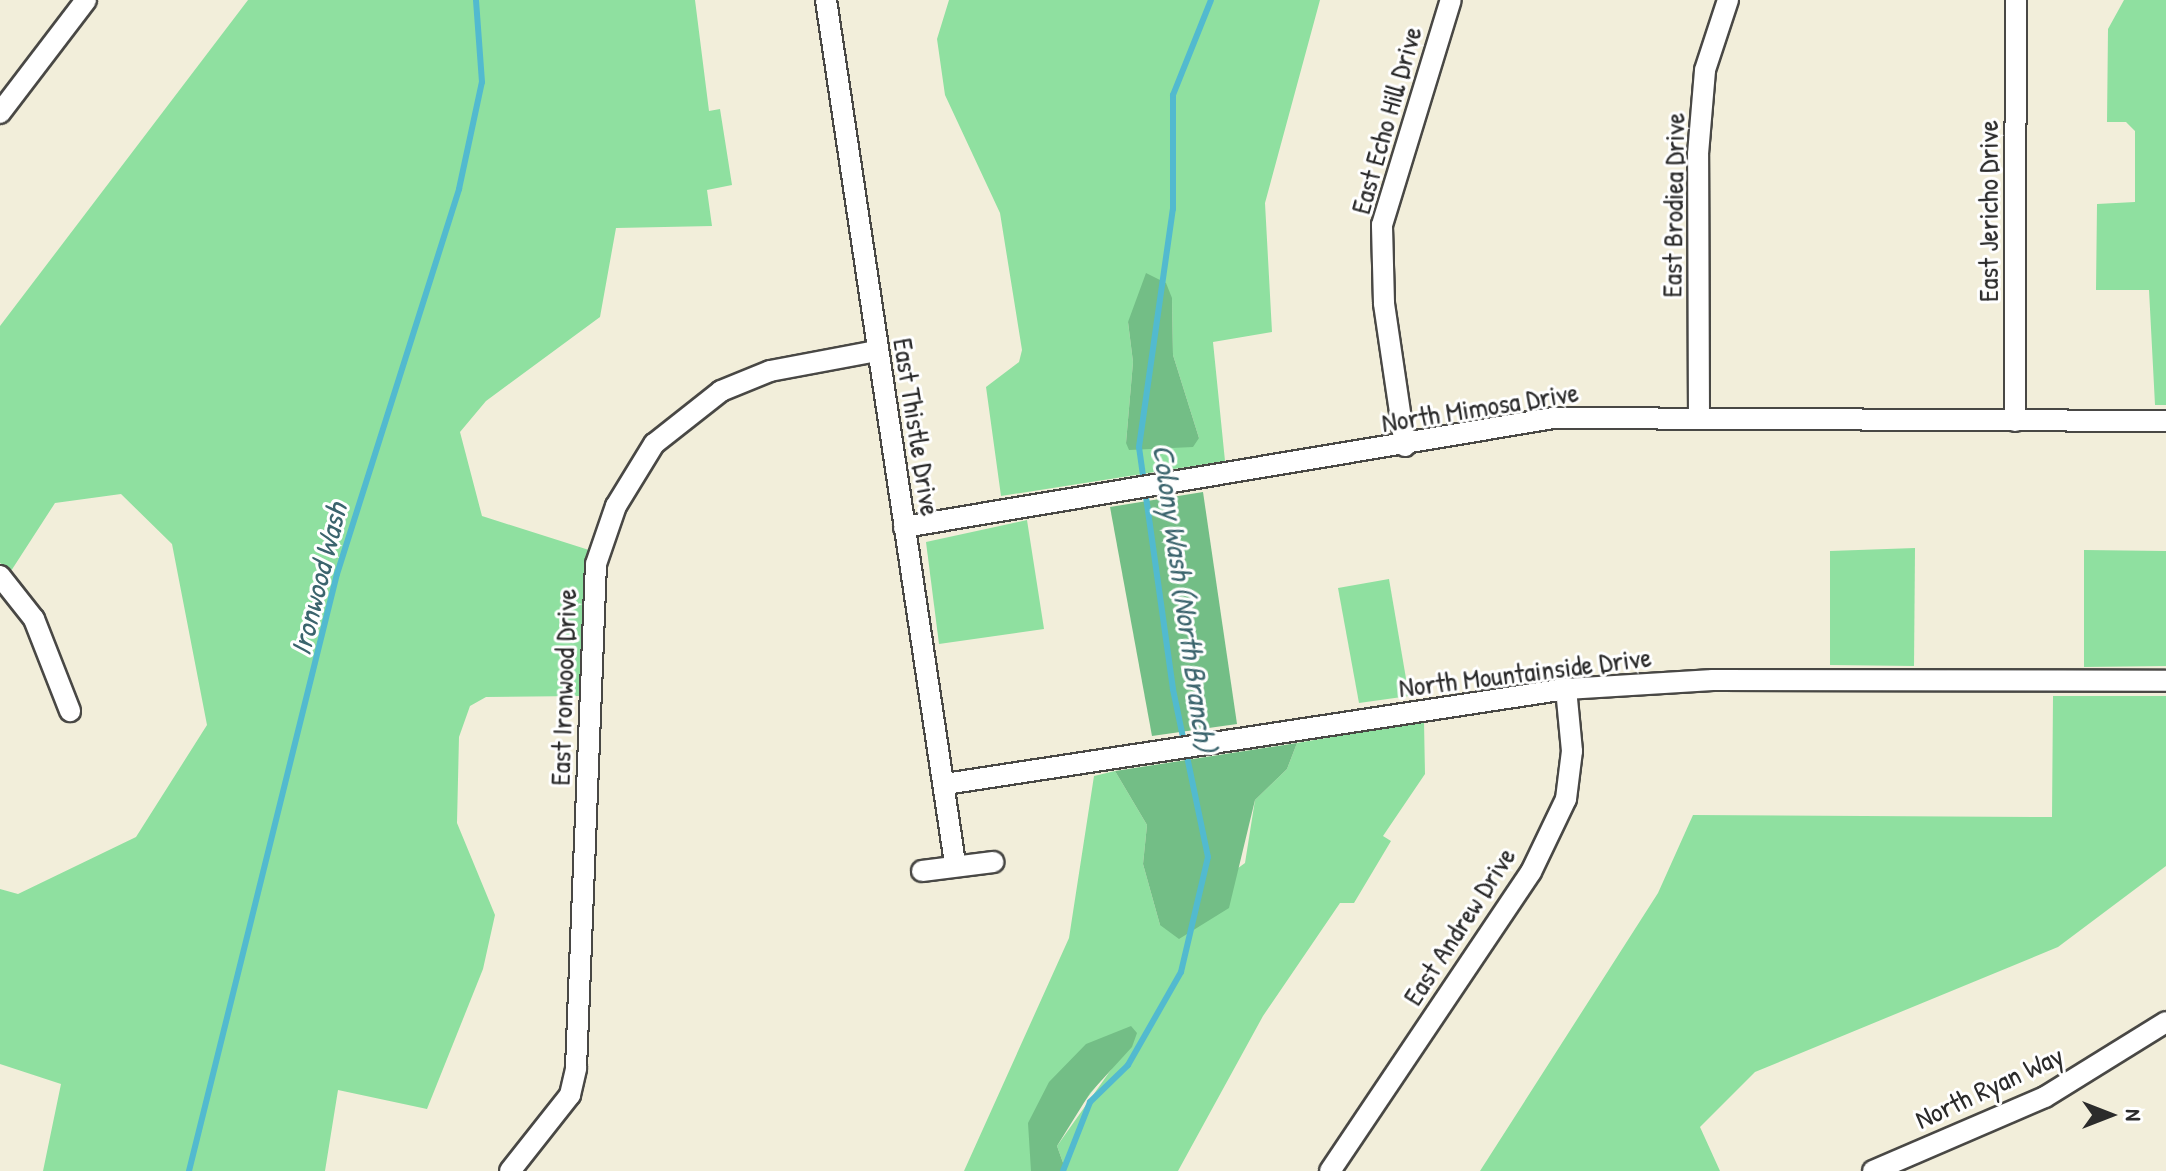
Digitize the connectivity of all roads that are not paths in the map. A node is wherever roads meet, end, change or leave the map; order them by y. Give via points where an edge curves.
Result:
1 (86, 0) edge
2 (826, 0) edge
3 (1451, 0) edge
4 (1728, 0) edge
5 (2016, 0) edge
6 (0, 113) edge
7 (877, 351) junction
8 (1699, 416) junction
9 (2015, 421) junction
10 (2166, 421) edge
11 (1405, 446) junction
12 (904, 527) junction
13 (0, 576) edge
14 (2166, 681) edge
15 (1566, 689) junction
16 (70, 711) dead end
17 (945, 784) junction
18 (993, 862) dead end
19 (955, 863) junction
20 (922, 871) dead end
21 (2166, 1022) edge
22 (510, 1171) edge
23 (1330, 1171) edge
24 (1873, 1171) edge

1 - 6 street
2 - 7 street, East Thistle Drive
3 - 11 street, East Echo Hill Drive via 1382,225 1384,303
4 - 8 street, East Brodiea Drive via 1705,70 1698,154
5 - 9 street, East Jericho Drive
7 - 12 street, East Thistle Drive
7 - 22 street, East Ironwood Drive via 770,371 721,391 654,444 616,506 596,564 576,1068 570,1095
8 - 9 street, North Mimosa Drive
8 - 11 street, North Mimosa Drive via 1553,418
9 - 10 street, North Mimosa Drive
11 - 12 street, North Mimosa Drive
12 - 17 street, East Thistle Drive
13 - 16 street via 34,619
14 - 15 street, North Mountainside Drive via 1713,680
15 - 17 street, North Mountainside Drive
15 - 23 street, East Andrew Drive via 1572,751 1566,799 1531,872
17 - 19 street, East Thistle Drive
18 - 19 street
19 - 20 street
21 - 24 street, North Ryan Way via 2045,1097

